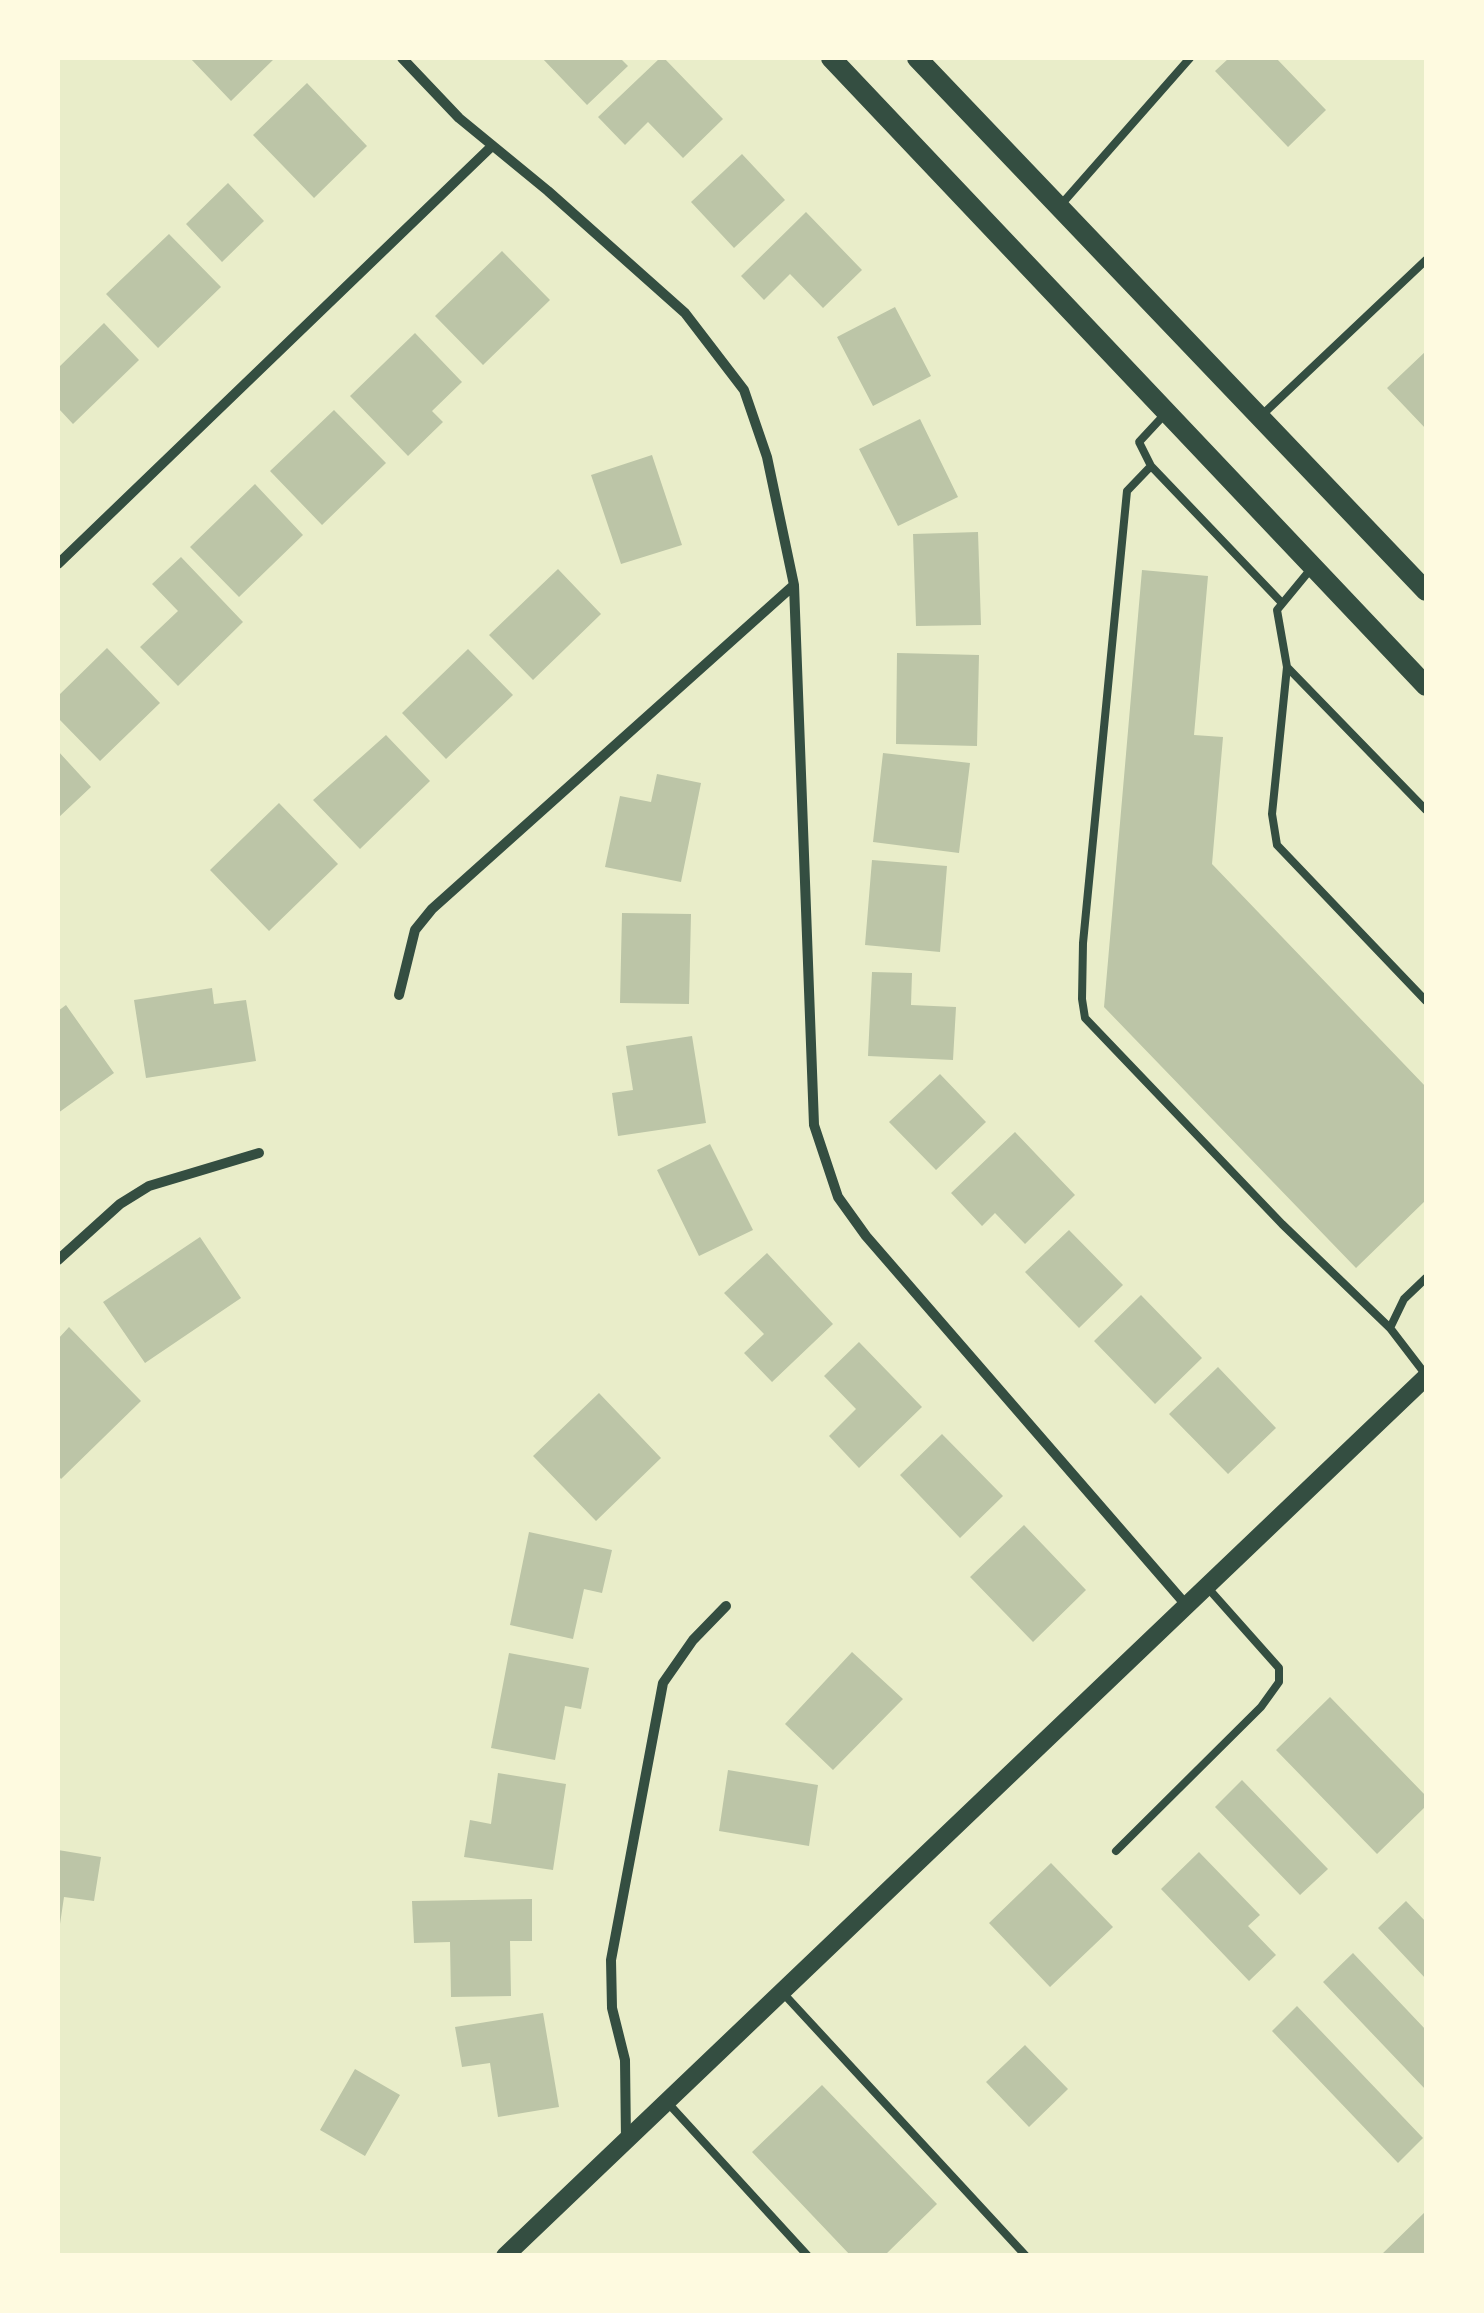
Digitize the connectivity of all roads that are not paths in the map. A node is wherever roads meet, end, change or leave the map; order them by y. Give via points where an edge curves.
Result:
1 (402, 58) edge
2 (831, 58) edge
3 (917, 58) edge
4 (1190, 58) edge
5 (491, 148) junction
6 (1060, 207) junction
7 (1426, 260) edge
8 (1167, 412) junction
9 (1260, 416) junction
10 (1150, 466) junction
11 (58, 564) edge
12 (1312, 566) junction
13 (794, 585) junction
14 (1425, 586) edge
15 (1282, 604) junction
16 (1287, 666) junction
17 (1426, 686) edge
18 (1426, 810) edge
19 (398, 995) dead end
20 (1426, 1001) edge
21 (260, 1153) dead end
22 (58, 1260) edge
23 (1426, 1278) edge
24 (1390, 1328) junction
25 (1426, 1376) edge
26 (1207, 1587) junction
27 (726, 1606) dead end
28 (1186, 1606) junction
29 (1116, 1851) dead end
30 (782, 1992) junction
31 (666, 2102) junction
32 (626, 2140) junction
33 (506, 2256) edge
34 (808, 2256) edge
35 (1026, 2256) edge

1 - 5 street
2 - 8 main road
3 - 6 main road
4 - 6 lane
5 - 11 street
5 - 13 street via 685,313 744,390 767,457
6 - 9 main road
7 - 9 lane
8 - 10 lane via 1139,442
8 - 12 main road
9 - 14 main road
10 - 15 lane
10 - 24 lane via 1127,491 1083,943 1085,1018
12 - 15 lane
12 - 17 main road
13 - 19 street via 432,908 416,930
13 - 28 street via 814,1125 838,1197
15 - 16 lane via 1277,610
16 - 18 lane
16 - 20 lane via 1272,814 1277,845
21 - 22 street via 149,1186
23 - 24 lane
24 - 25 lane
25 - 26 street
26 - 28 street
26 - 29 lane via 1279,1668 1280,1682
27 - 32 street via 663,1684 611,1960 612,2008 625,2060
28 - 30 street
30 - 31 street
30 - 35 lane
31 - 32 street
31 - 34 lane
32 - 33 street

